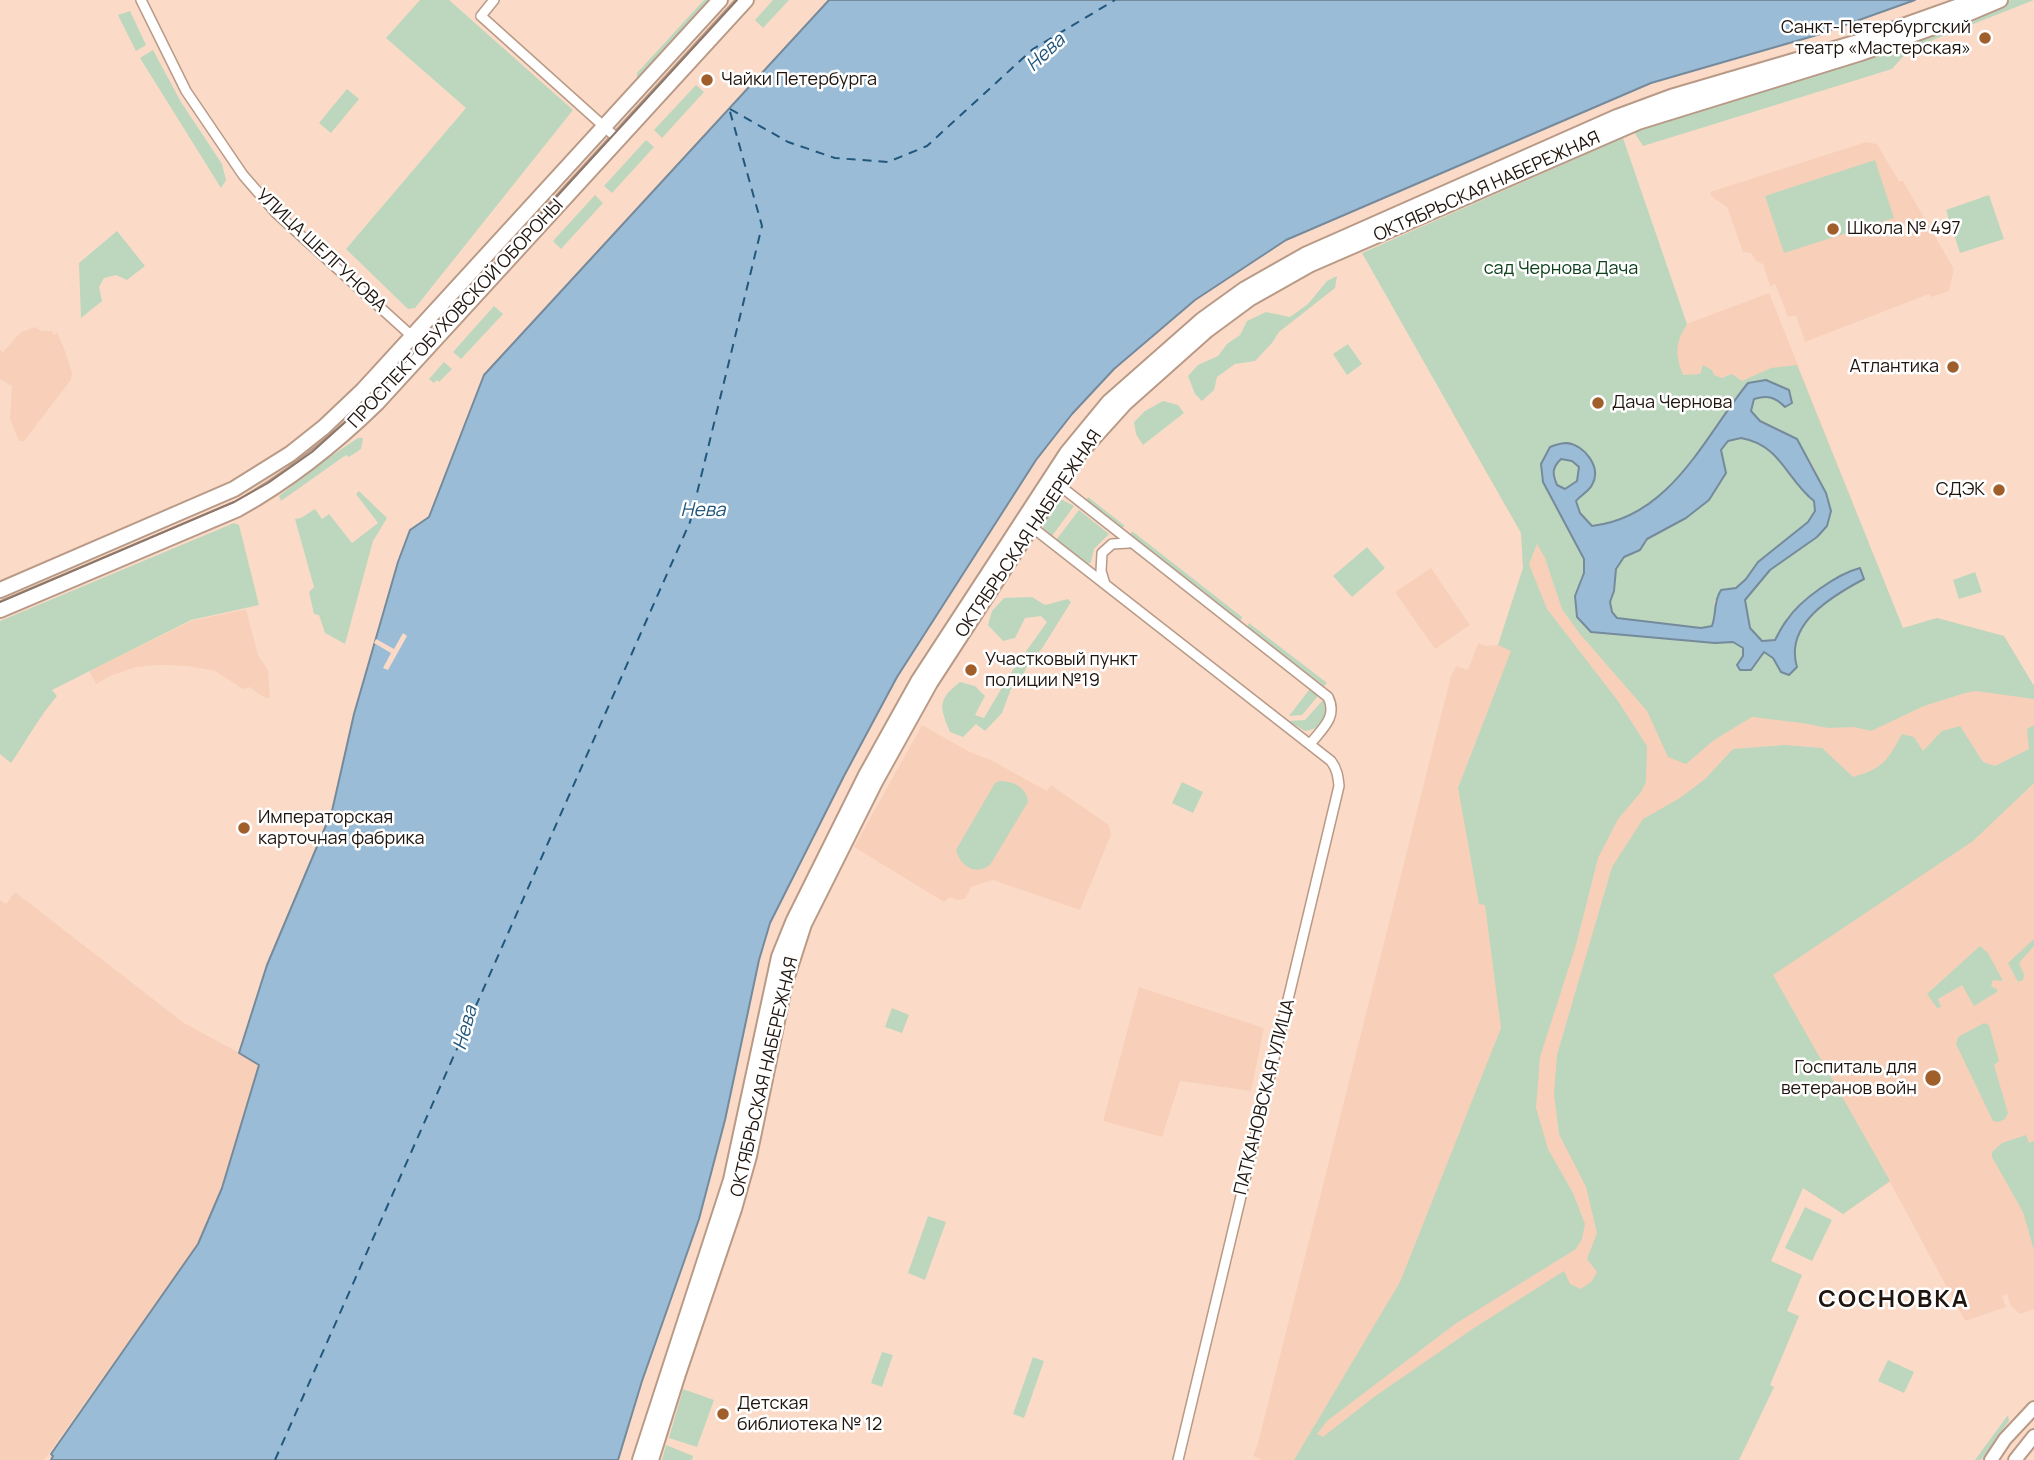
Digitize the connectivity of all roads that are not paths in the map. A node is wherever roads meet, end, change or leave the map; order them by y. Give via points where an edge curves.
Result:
1 (141, 0) edge
2 (494, 0) edge
3 (720, 0) edge
4 (746, 0) edge
5 (1976, 0) edge
6 (2000, 0) edge
7 (604, 126) junction
8 (619, 140) junction
9 (412, 336) junction
10 (426, 349) junction
11 (1059, 485) junction
12 (1028, 524) junction
13 (1132, 544) junction
14 (1106, 585) junction
15 (0, 590) edge
16 (0, 610) edge
17 (1310, 744) junction
18 (2034, 1408) edge
19 (2034, 1436) edge
20 (640, 1460) edge
21 (651, 1460) edge
22 (1178, 1460) edge
23 (1992, 1460) edge
24 (2015, 1460) edge

1 - 9 street, УЛИЦА ШЕЛГУНОВА via 186,91 243,175 276,213
2 - 7 street via 481,16
3 - 7 main road, ПРОСПЕКТ ОБУХОВСКОЙ ОБОРОНЫ
4 - 8 main road, ПРОСПЕКТ ОБУХОВСКОЙ ОБОРОНЫ
5 - 12 main road, ОКТЯБРЬСКАЯ НАБЕРЕЖНАЯ via 1880,35 1617,117 1270,274 1202,320 1109,402 1067,453
6 - 11 main road, ОКТЯБРЬСКАЯ НАБЕРЕЖНАЯ via 1861,52 1637,122 1311,264 1227,314 1157,373 1102,427
7 - 8 street
7 - 9 main road, ПРОСПЕКТ ОБУХОВСКОЙ ОБОРОНЫ
8 - 10 main road, ПРОСПЕКТ ОБУХОВСКОЙ ОБОРОНЫ
9 - 10 street, УЛИЦА ШЕЛГУНОВА
9 - 15 main road, ПРОСПЕКТ ОБУХОВСКОЙ ОБОРОНЫ via 324,427 252,478 203,504
10 - 16 main road, ПРОСПЕКТ ОБУХОВСКОЙ ОБОРОНЫ via 357,422 262,495 210,522
11 - 12 main road, ОКТЯБРЬСКАЯ НАБЕРЕЖНАЯ
11 - 13 street
12 - 14 street, ПАТКАНОВСКАЯ УЛИЦА
12 - 20 main road, ОКТЯБРЬСКАЯ НАБЕРЕЖНАЯ via 952,627 904,706 790,930 779,957 731,1180
12 - 21 main road, ОКТЯБРЬСКАЯ НАБЕРЕЖНАЯ via 905,727 800,934 734,1209
13 - 14 street via 1112,544 1102,553
13 - 17 street via 1328,697 1332,705 1329,721
14 - 17 street, ПАТКАНОВСКАЯ УЛИЦА
17 - 22 street, ПАТКАНОВСКАЯ УЛИЦА via 1336,768 1339,786
18 - 23 street
19 - 24 street

